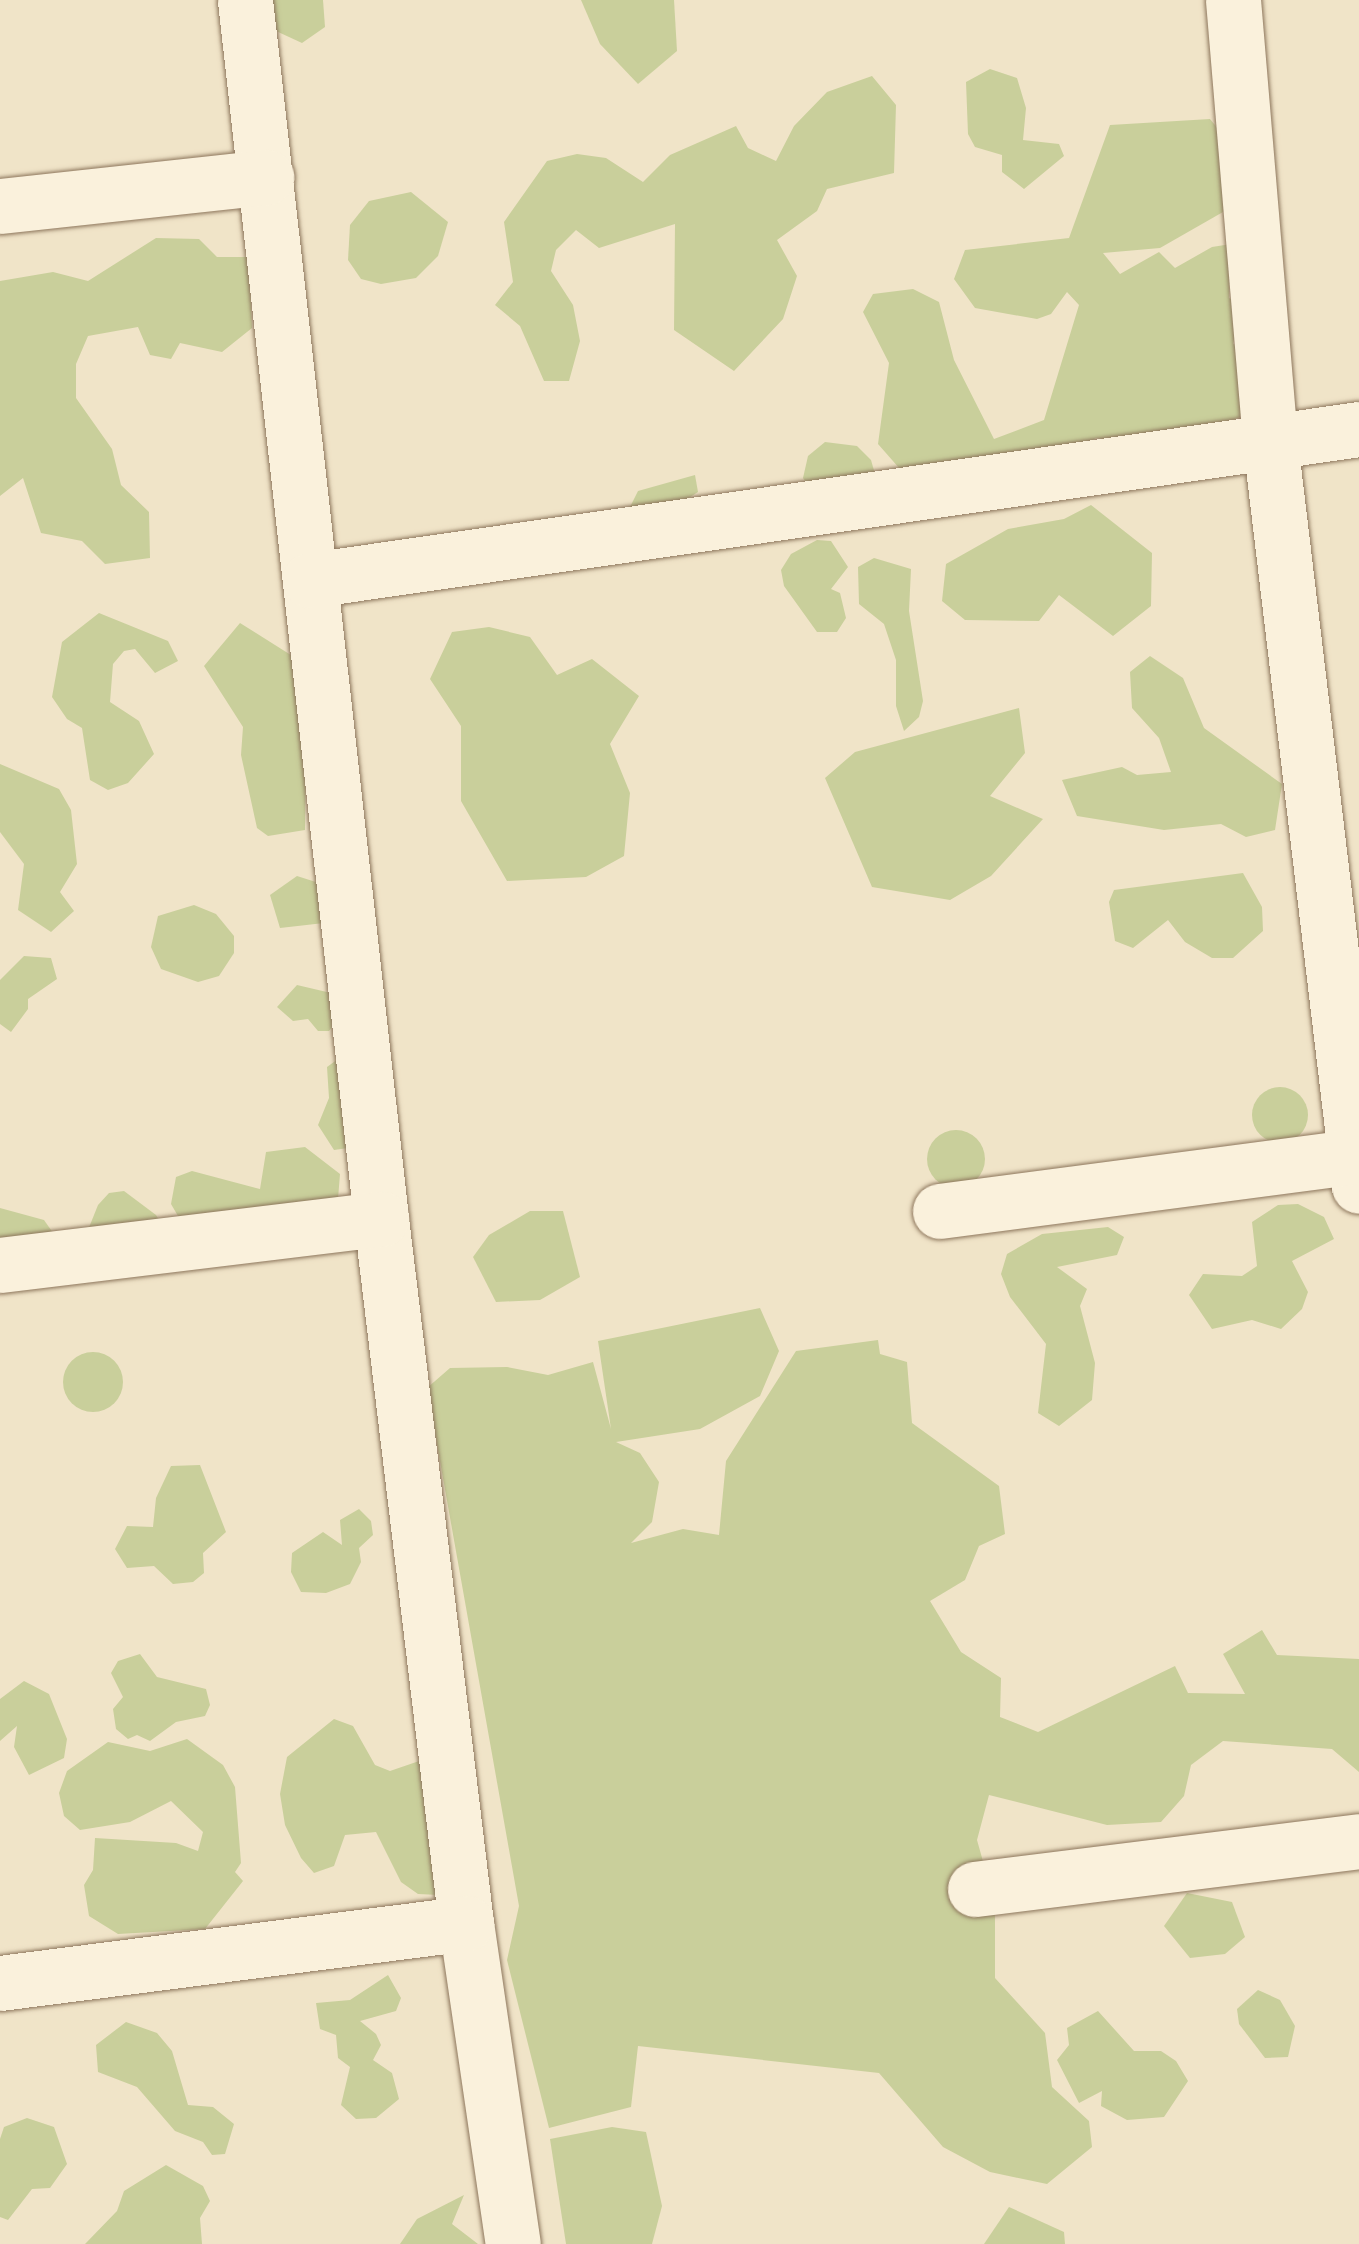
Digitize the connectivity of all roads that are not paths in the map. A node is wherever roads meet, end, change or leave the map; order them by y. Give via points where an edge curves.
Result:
1 (246, 0) edge
2 (1234, 0) edge
3 (266, 177) junction
4 (0, 206) edge
5 (1359, 428) edge
6 (1270, 442) junction
7 (310, 580) junction
8 (1356, 1142) edge
9 (940, 1211) dead end
10 (381, 1219) junction
11 (0, 1264) edge
12 (1359, 1840) edge
13 (975, 1890) dead end
14 (466, 1923) junction
15 (0, 1983) edge
16 (513, 2244) edge

1 - 3 street
2 - 6 street
3 - 4 street
3 - 7 street
5 - 6 street
6 - 7 street
6 - 8 street
7 - 10 street
8 - 9 street
10 - 11 street
10 - 14 street
12 - 13 street
14 - 15 street
14 - 16 street

